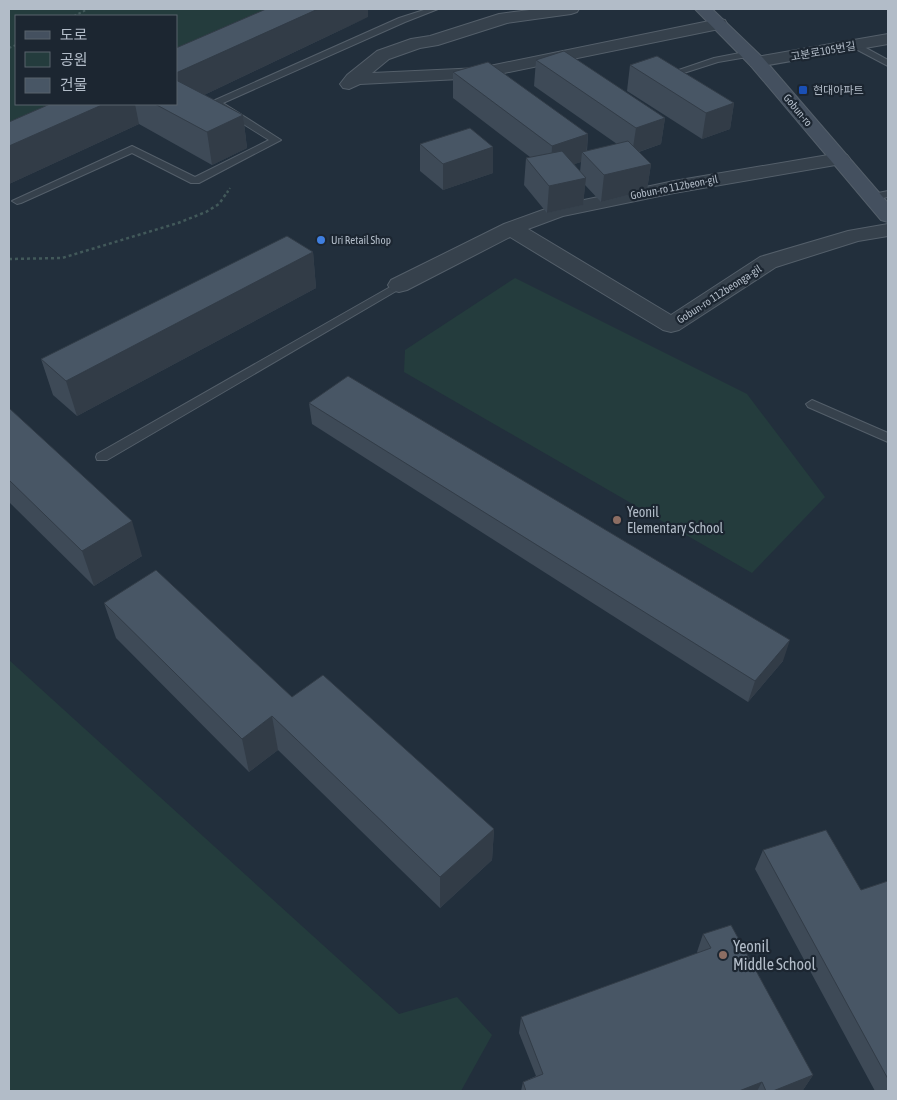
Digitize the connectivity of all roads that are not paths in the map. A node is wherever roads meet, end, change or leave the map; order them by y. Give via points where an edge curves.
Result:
1 (434, 9) edge
2 (570, 9) edge
3 (703, 9) edge
4 (719, 24) junction
5 (888, 39) edge
6 (855, 45) junction
7 (754, 58) junction
8 (888, 63) edge
9 (665, 76) edge
10 (352, 79) junction
11 (342, 94) dead end
12 (840, 159) junction
13 (880, 195) edge
14 (17, 201) dead end
15 (888, 216) edge
16 (512, 228) junction
17 (888, 230) edge
18 (399, 285) joint
19 (812, 404) dead end
20 (888, 438) edge
21 (102, 457) dead end

1 - 14 lane via 402,20 216,103 276,140 195,181 132,149
2 - 10 street via 505,18 417,43 384,55
3 - 4 main road, Gobun-ro
4 - 7 main road, Gobun-ro
4 - 10 street via 480,72
5 - 6 street, 고분로105번길
6 - 7 street, 고분로105번길
6 - 8 lane
7 - 9 lane via 717,60
7 - 12 main road, Gobun-ro
10 - 11 street
12 - 13 main road, Gobun-ro
12 - 16 street, Gobun-ro 112beon-gil via 558,211
13 - 15 main road, Gobun-ro
16 - 17 street, Gobun-ro 112beonga-gil via 671,325 768,262 855,234
16 - 18 street, Gobun-ro 112beon-gil
18 - 21 lane
19 - 20 lane

